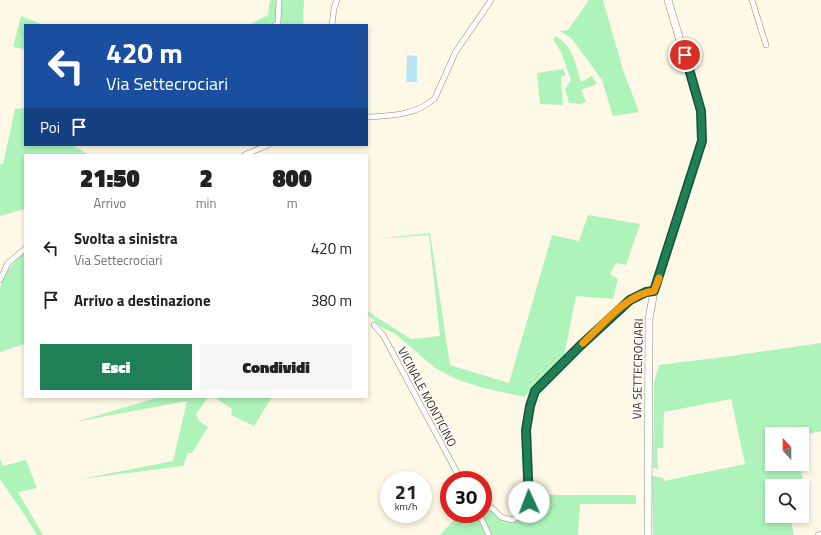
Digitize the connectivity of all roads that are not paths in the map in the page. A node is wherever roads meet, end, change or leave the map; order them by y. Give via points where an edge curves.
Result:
1 (279, 0) edge
2 (337, 0) edge
3 (491, 0) edge
4 (668, 0) edge
5 (752, 0) edge
6 (278, 24) edge
7 (332, 24) edge
8 (766, 45) dead end
9 (368, 117) edge
10 (266, 146) edge
11 (246, 154) edge
12 (24, 250) edge
13 (0, 280) edge
14 (654, 291) junction
15 (374, 326) dead end
16 (456, 471) edge
17 (492, 508) edge
18 (483, 523) edge
19 (821, 534) edge
20 (488, 535) edge
21 (648, 535) edge
22 (818, 535) edge

1 - 6 street
2 - 7 street
3 - 9 street via 455,53 435,98 430,103 405,113
4 - 14 main road, VIA SETTECROCIARI via 701,111 702,141
5 - 8 street
10 - 11 street
12 - 13 street via 8,263
14 - 17 street via 630,300 535,391 526,430 529,502 521,516 512,520 501,517
14 - 21 main road, VIA SETTECROCIARI via 649,319
15 - 16 street, VICINALE MONTICINO via 383,335
18 - 20 street
19 - 22 street

